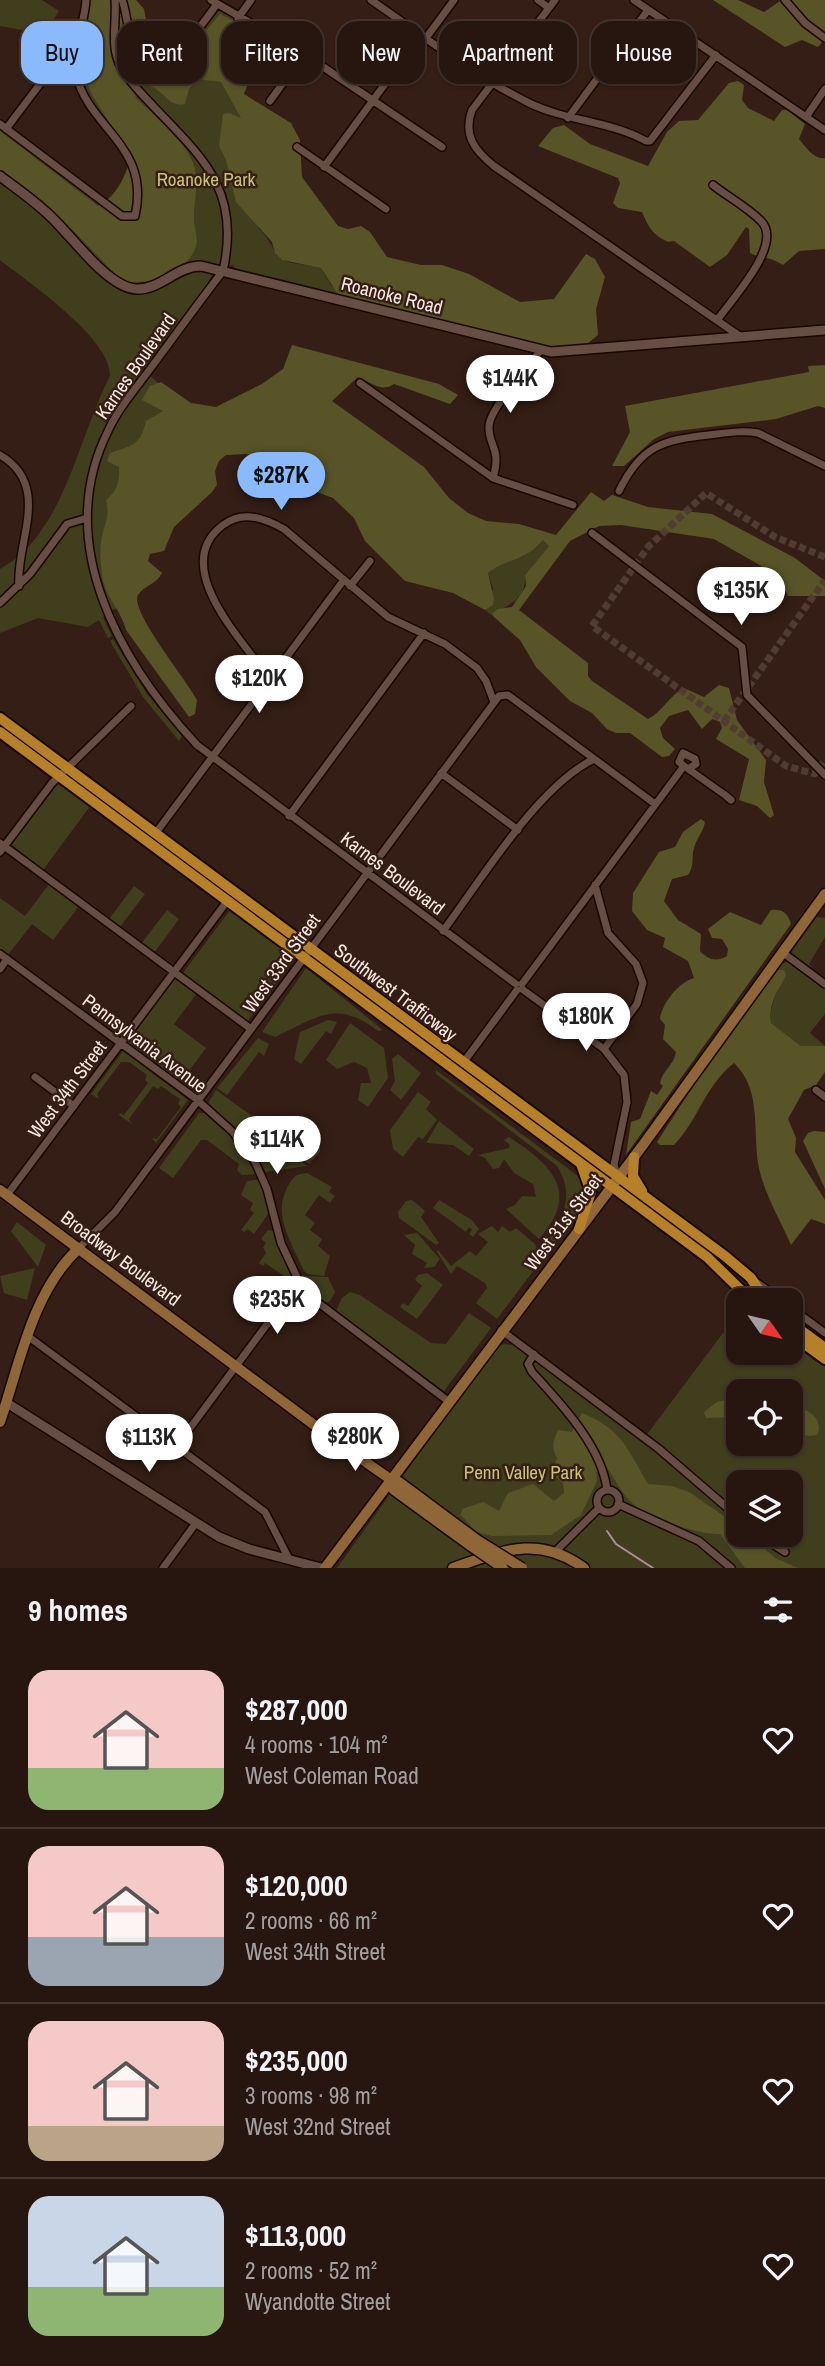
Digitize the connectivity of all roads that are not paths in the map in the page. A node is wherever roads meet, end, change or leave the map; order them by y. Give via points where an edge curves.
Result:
1 (86, 0) edge
2 (115, 0) edge
3 (122, 0) edge
4 (251, 0) edge
5 (371, 0) edge
6 (454, 0) edge
7 (538, 0) edge
8 (555, 0) edge
9 (634, 0) edge
10 (785, 0) edge
11 (214, 2) edge
12 (549, 8) junction
13 (648, 10) junction
14 (238, 18) junction
15 (84, 21) edge
16 (244, 21) edge
17 (402, 21) edge
18 (539, 21) edge
19 (425, 35) edge
20 (825, 38) edge
21 (716, 55) junction
22 (323, 67) edge
23 (38, 84) edge
24 (78, 84) edge
25 (282, 84) edge
26 (386, 84) edge
27 (492, 84) edge
28 (496, 84) edge
29 (825, 89) edge
30 (270, 101) dead end
31 (372, 101) junction
32 (806, 117) junction
33 (568, 118) junction
34 (3, 127) edge
35 (825, 130) edge
36 (442, 147) dead end
37 (297, 148) dead end
38 (324, 167) junction
39 (0, 176) edge
40 (713, 185) dead end
41 (386, 209) dead end
42 (223, 271) junction
43 (718, 319) junction
44 (825, 330) edge
45 (742, 337) junction
46 (541, 350) junction
47 (360, 383) dead end
48 (0, 454) edge
49 (825, 466) edge
50 (493, 478) junction
51 (619, 491) dead end
52 (573, 505) dead end
53 (87, 518) junction
54 (592, 533) dead end
55 (370, 561) dead end
56 (343, 580) junction
57 (19, 586) junction
58 (350, 586) junction
59 (0, 603) edge
60 (424, 633) junction
61 (269, 678) junction
62 (494, 702) junction
63 (131, 706) dead end
64 (0, 718) edge
65 (0, 732) edge
66 (211, 757) junction
67 (594, 759) junction
68 (64, 773) junction
69 (441, 773) junction
70 (825, 775) edge
71 (732, 800) dead end
72 (655, 804) junction
73 (289, 816) junction
74 (518, 830) junction
75 (155, 834) junction
76 (1, 847) edge
77 (366, 874) junction
78 (595, 886) junction
79 (825, 894) edge
80 (228, 900) junction
81 (443, 931) junction
82 (782, 952) junction
83 (0, 954) edge
84 (307, 954) junction
85 (8, 959) junction
86 (0, 970) edge
87 (174, 972) junction
88 (825, 984) edge
89 (519, 987) junction
90 (251, 1030) junction
91 (121, 1043) junction
92 (604, 1049) junction
93 (463, 1063) junction
94 (35, 1077) dead end
95 (816, 1090) dead end
96 (825, 1097) edge
97 (198, 1101) junction
98 (74, 1106) junction
99 (634, 1157) junction
100 (580, 1162) junction
101 (617, 1185) junction
102 (3, 1193) edge
103 (650, 1201) junction
104 (579, 1229) junction
105 (79, 1248) junction
106 (751, 1278) junction
107 (300, 1287) junction
108 (739, 1288) edge
109 (757, 1288) edge
110 (765, 1288) edge
111 (803, 1317) edge
112 (501, 1330) junction
113 (803, 1332) edge
114 (825, 1333) edge
115 (29, 1337) junction
116 (803, 1343) edge
117 (825, 1348) edge
118 (534, 1354) junction
119 (825, 1359) edge
120 (237, 1367) junction
121 (448, 1401) junction
122 (7, 1402) junction
123 (0, 1422) edge
124 (176, 1447) junction
125 (390, 1479) junction
126 (607, 1490) junction
127 (618, 1504) junction
128 (726, 1507) edge
129 (599, 1508) junction
130 (196, 1523) junction
131 (474, 1543) junction
132 (777, 1547) edge
133 (556, 1551) junction
134 (785, 1552) dead end
135 (288, 1557) junction
136 (325, 1565) edge
137 (163, 1568) edge
138 (453, 1568) edge
139 (503, 1568) edge
140 (522, 1568) edge
141 (584, 1568) edge
142 (731, 1568) edge

1 - 15 street
2 - 42 street, Karnes Boulevard via 114,47 121,68 219,185 227,225
3 - 11 street via 138,46 156,57 181,50
4 - 14 street
5 - 17 street
6 - 19 street
7 - 12 street
8 - 12 street
9 - 13 street
10 - 20 street
11 - 14 street
12 - 18 street
13 - 21 street
13 - 33 street
14 - 16 street
21 - 32 street
21 - 33 street via 650,141
22 - 31 street
23 - 34 street
24 - 34 street via 135,166 135,216 127,218 113,209
25 - 30 street
26 - 31 street
27 - 43 street via 472,110 468,131 477,151
28 - 33 street via 530,104
29 - 32 street
31 - 36 street
31 - 38 street
32 - 35 street
37 - 38 street
38 - 41 street
39 - 42 street, Roanoke Road via 47,213 122,285 150,288 192,265
40 - 43 street via 766,230 765,253
42 - 46 street, Roanoke Road
42 - 53 street, Karnes Boulevard via 108,431 92,479
43 - 45 street
44 - 45 street, Roanoke Road
45 - 46 street, Roanoke Road
46 - 50 street via 491,417 490,432 498,454
47 - 50 street
48 - 57 street via 16,468 25,485 30,513
49 - 51 street via 758,433 679,438 649,450
50 - 52 street
53 - 57 street via 67,524
53 - 66 street, Karnes Boulevard via 91,569 114,625 173,719
54 - 70 street via 735,639 745,659 747,695
55 - 58 street
56 - 58 street
56 - 61 street
56 - 61 street via 268,520 238,518 214,534 203,557 205,583
57 - 59 street
58 - 60 street via 388,617
60 - 62 street via 477,668
60 - 73 street
61 - 66 street
62 - 67 street, West 33rd Street via 504,694
62 - 69 street, West 33rd Street
63 - 68 street
64 - 68 main road, Southwest Trafficway
65 - 68 main road, Southwest Trafficway
66 - 73 street, Karnes Boulevard
66 - 75 street
67 - 72 street
67 - 74 street via 567,774
68 - 75 main road, Southwest Trafficway
68 - 76 street
68 - 80 main road, Southwest Trafficway
69 - 74 street
69 - 77 street, West 33rd Street
71 - 72 street via 686,767
72 - 78 street
73 - 77 street, Karnes Boulevard
74 - 81 street
75 - 84 main road, Southwest Trafficway
76 - 87 street
77 - 81 street, Karnes Boulevard
77 - 84 street, West 33rd Street
78 - 89 street
78 - 92 street via 608,933 636,964 643,983 637,1004
79 - 82 main road, West 31st Street
80 - 84 main road, Southwest Trafficway
80 - 87 street, West 34th Street
81 - 89 street, Karnes Boulevard
82 - 88 street
82 - 99 main road, West 31st Street
83 - 85 street, Pennsylvania Avenue
84 - 90 street, West 33rd Street
84 - 93 main road, Southwest Trafficway
84 - 100 main road, Southwest Trafficway
85 - 86 street
85 - 91 street, Pennsylvania Avenue
87 - 90 street
87 - 91 street, West 34th Street
89 - 92 street, Karnes Boulevard
89 - 93 street
90 - 97 street, West 33rd Street
91 - 97 street, Pennsylvania Avenue
91 - 98 street, West 34th Street
92 - 101 street, Karnes Boulevard via 624,1076 624,1123 614,1166
93 - 101 main road, Southwest Trafficway
94 - 98 street
95 - 96 street
97 - 105 street, West 33rd Street via 115,1212
97 - 107 street, Pennsylvania Avenue via 233,1132 256,1162
98 - 102 street, West 34th Street
99 - 101 main road, West 31st Street
99 - 103 main road via 634,1181
100 - 101 main road, Southwest Trafficway
100 - 104 main road via 591,1192
101 - 103 main road, Southwest Trafficway
101 - 104 main road, West 31st Street
101 - 108 main road, Southwest Trafficway
102 - 105 main road, Broadway Boulevard
103 - 106 main road, Southwest Trafficway
104 - 112 main road, West 31st Street
105 - 115 main road via 46,1289
105 - 120 main road, Broadway Boulevard
106 - 109 main road, Southwest Trafficway
106 - 110 street
107 - 120 street
107 - 121 street
111 - 114 street
112 - 118 street
112 - 121 main road, West 31st Street
113 - 117 main road
115 - 122 main road
115 - 124 street
116 - 119 main road
118 - 126 street via 528,1364 532,1372 589,1445
118 - 128 street
120 - 124 street
120 - 125 main road, Broadway Boulevard
121 - 125 main road, West 31st Street
122 - 123 main road
122 - 130 street
124 - 135 street via 265,1512
125 - 131 main road, Broadway Boulevard via 394,1490
125 - 136 main road, West 31st Street
126 - 127 street via 618,1496
126 - 129 street via 597,1497
127 - 129 street via 608,1513
127 - 142 street via 699,1541
129 - 133 street
130 - 135 street via 236,1545
130 - 137 street
131 - 139 main road, Broadway Boulevard, bridge
131 - 140 main road, Broadway Boulevard, bridge
132 - 134 street
133 - 138 main road via 519,1548
133 - 141 main road
135 - 136 street

